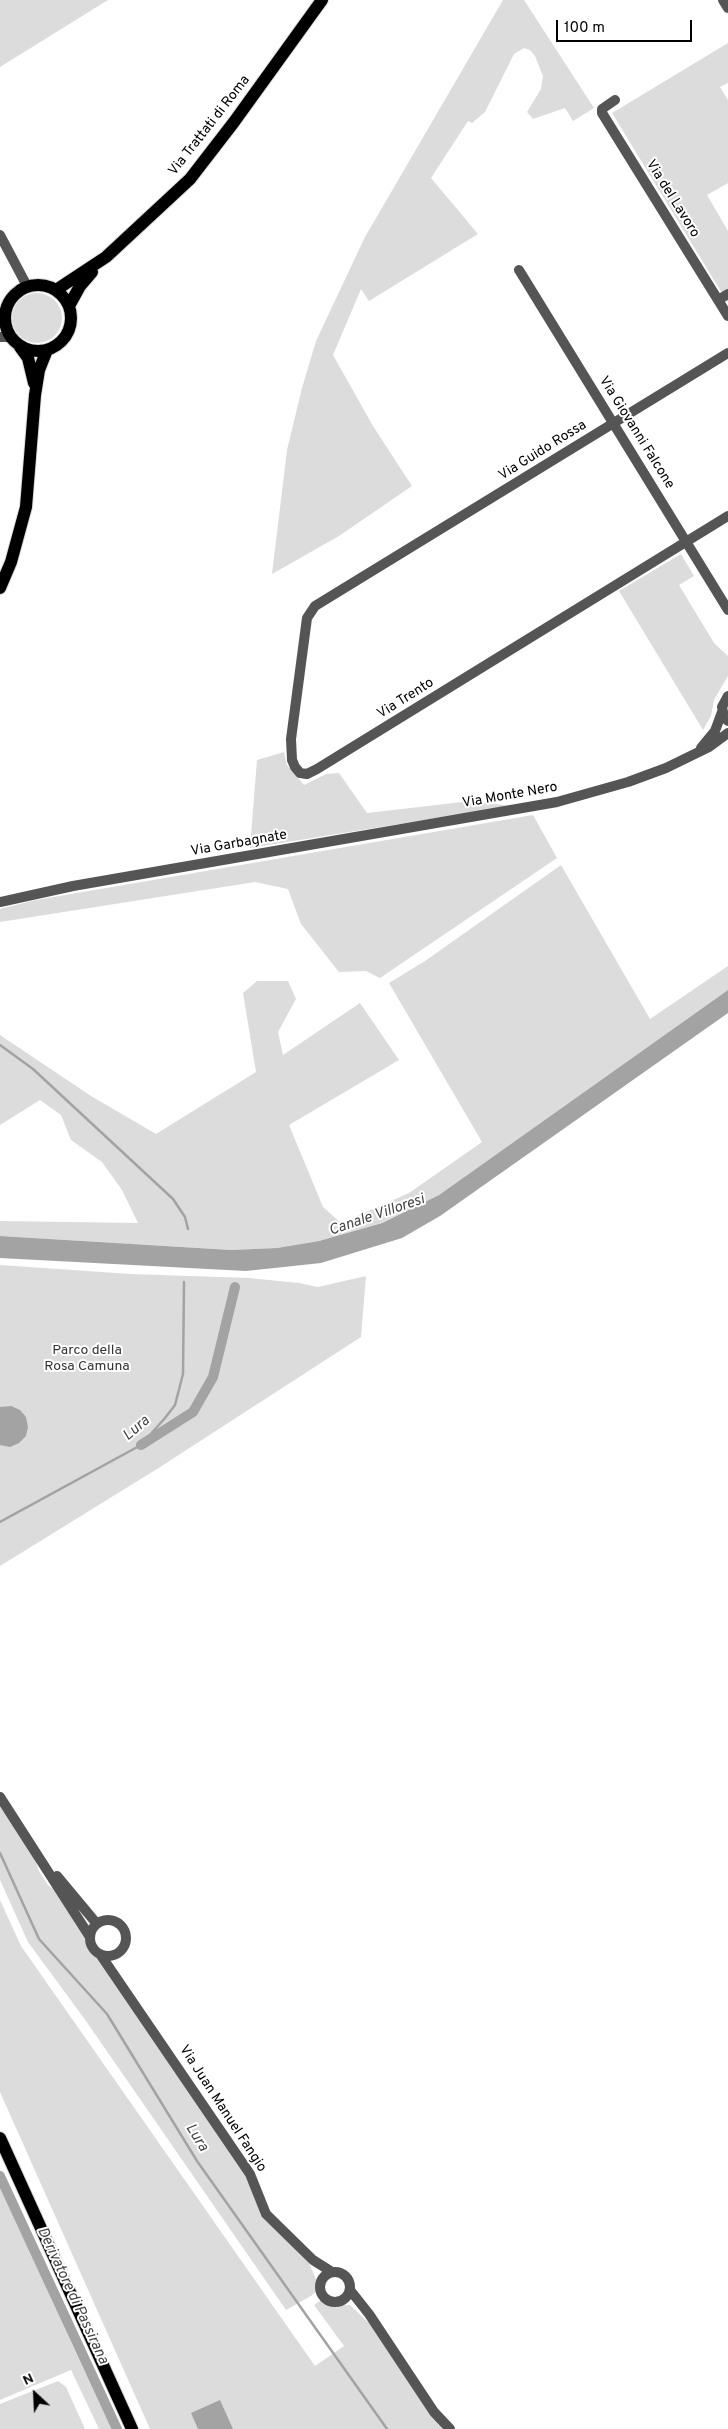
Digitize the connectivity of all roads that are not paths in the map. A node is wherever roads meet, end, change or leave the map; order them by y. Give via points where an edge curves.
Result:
1 (322, 0) edge
2 (724, 0) edge
3 (728, 8) edge
4 (615, 100) dead end
5 (0, 236) edge
6 (106, 257) junction
7 (520, 270) dead end
8 (27, 286) junction
9 (56, 290) junction
10 (728, 294) edge
11 (718, 300) junction
12 (69, 306) junction
13 (728, 316) edge
14 (2, 317) edge
15 (5, 337) edge
16 (20, 346) junction
17 (47, 350) junction
18 (728, 353) edge
19 (34, 395) junction
20 (614, 423) junction
21 (728, 516) edge
22 (687, 542) junction
23 (372, 572) joint
24 (0, 588) edge
25 (728, 610) edge
26 (728, 696) edge
27 (725, 717) edge
28 (728, 733) edge
29 (697, 752) junction
30 (322, 844) joint
31 (0, 902) edge
32 (0, 1797) edge
33 (27, 1838) junction
34 (97, 1924) junction
35 (90, 1937) junction
36 (100, 1954) junction
37 (113, 1955) junction
38 (110, 1968) junction
39 (0, 2138) edge
40 (313, 2260) junction
41 (332, 2272) junction
42 (321, 2283) junction
43 (350, 2290) junction
44 (342, 2300) junction
45 (374, 2323) junction
46 (449, 2427) edge
47 (132, 2429) edge

1 - 6 main road, Via Trattati di Roma via 190,179
2 - 3 street
4 - 11 street, Via del Lavoro via 602,113
5 - 8 street
6 - 9 main road, Via Trattati di Roma
6 - 12 main road, Via Trattati di Roma via 80,286
7 - 20 street, Via Giovanni Falcone
8 - 9 main road via 42,285
8 - 14 main road via 12,297
9 - 12 main road
10 - 11 street
11 - 13 street, Via del Lavoro
12 - 17 main road via 67,334
14 - 15 main road
15 - 16 main road
16 - 17 main road via 33,351
16 - 19 main road via 31,368
17 - 19 main road
18 - 20 street, Via Guido Rossa
19 - 24 main road via 26,507 11,562
20 - 22 street, Via Giovanni Falcone
20 - 23 street, Via Guido Rossa
21 - 22 street, Via Trento
22 - 23 street, Via Trento via 317,769 307,774 300,773 292,760 291,738 307,618 316,606
22 - 25 street, Via Giovanni Falcone
26 - 27 street, Via Monte Nero via 723,703
27 - 29 street, Via Monte Nero
28 - 29 street, Via Monte Nero
29 - 30 street, Via Monte Nero via 628,782 557,802
30 - 31 street, Via Garbagnate via 74,886
32 - 33 street, Via Juan Manuel Fangio
33 - 34 street, Via Juan Manuel Fangio
33 - 35 street, Via Juan Manuel Fangio
34 - 35 street
34 - 37 street via 112,1920 124,1929 125,1944
35 - 36 street, Via Juan Manuel Fangio via 92,1947
36 - 37 street
36 - 38 street, Via Juan Manuel Fangio
37 - 38 street
38 - 40 street, Via Juan Manuel Fangio via 250,2174 266,2214
39 - 47 main road
40 - 41 street, Via Juan Manuel Fangio
40 - 42 street, Via Juan Manuel Fangio
41 - 42 street
41 - 43 street via 346,2276
42 - 44 street via 326,2299
43 - 44 street
43 - 45 street
44 - 45 street
45 - 46 street

